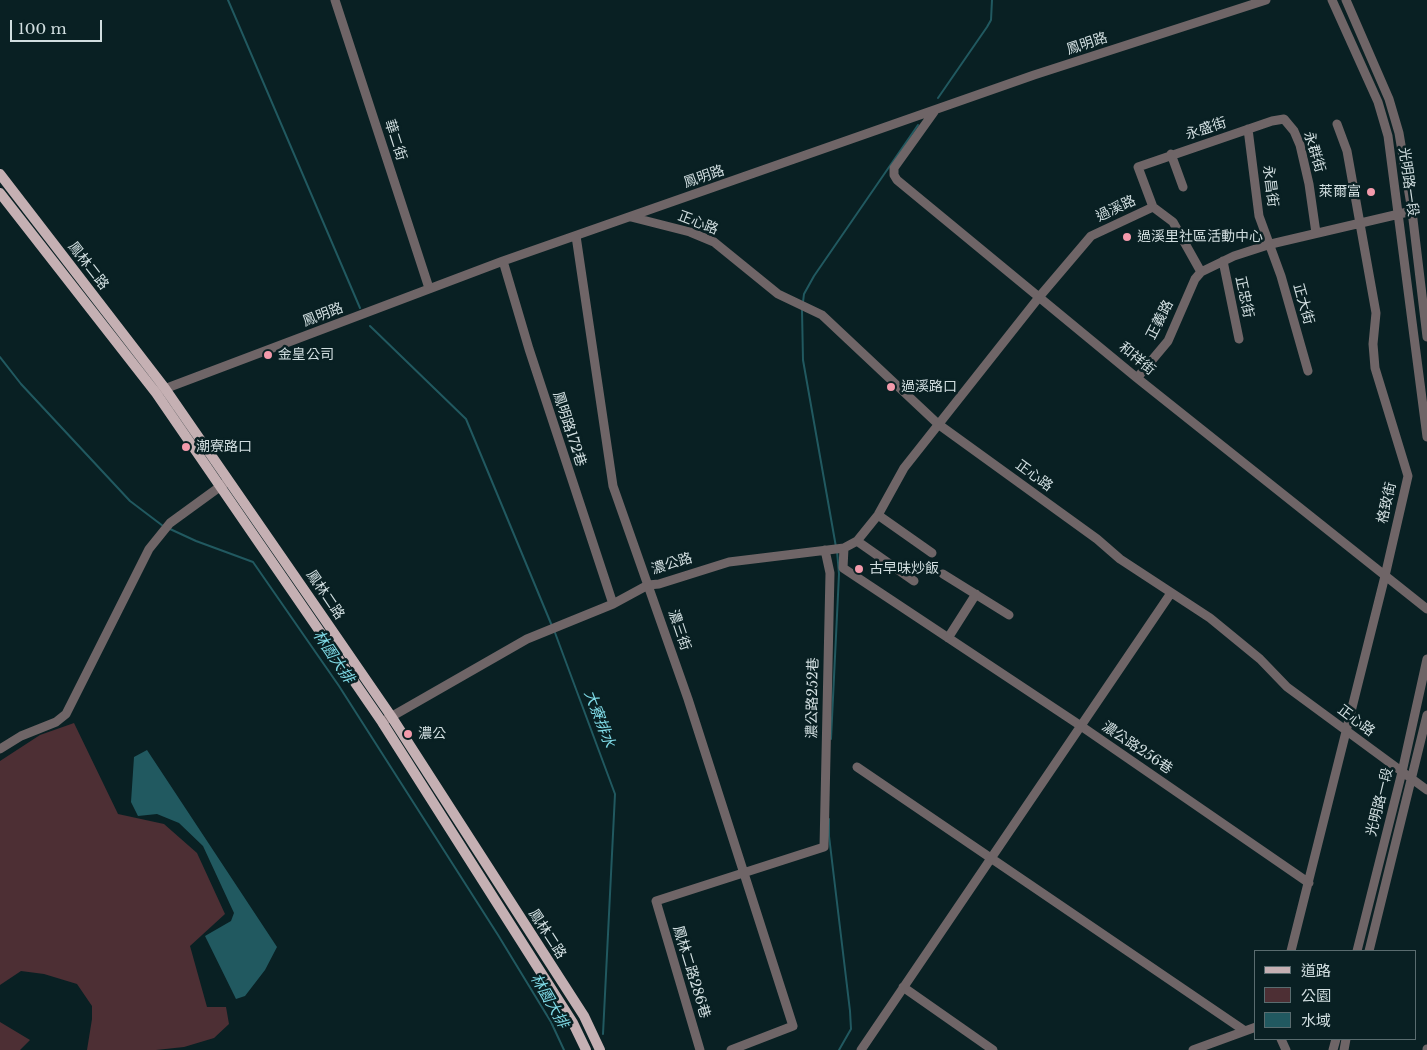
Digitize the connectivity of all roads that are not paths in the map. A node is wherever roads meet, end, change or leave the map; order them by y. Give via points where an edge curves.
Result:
1 (335, 0) edge
2 (1266, 0) edge
3 (1332, 0) edge
4 (1346, 0) edge
5 (935, 112) junction
6 (1337, 124) dead end
7 (1248, 129) junction
8 (1172, 154) junction
9 (0, 174) edge
10 (1183, 187) dead end
11 (0, 193) edge
12 (1153, 207) junction
13 (1412, 210) junction
14 (1399, 213) junction
15 (631, 217) junction
16 (1358, 222) junction
17 (1316, 233) junction
18 (576, 236) junction
19 (1271, 244) junction
20 (503, 261) junction
21 (1223, 261) junction
22 (1201, 272) junction
23 (429, 288) junction
24 (1040, 296) junction
25 (1427, 337) edge
26 (1239, 339) dead end
27 (1308, 371) dead end
28 (1137, 378) junction
29 (160, 390) junction
30 (938, 424) junction
31 (1427, 437) edge
32 (225, 483) junction
33 (878, 515) junction
34 (857, 541) junction
35 (835, 549) junction
36 (932, 553) dead end
37 (943, 574) dead end
38 (1385, 576) junction
39 (914, 581) dead end
40 (648, 585) junction
41 (976, 594) junction
42 (1171, 594) junction
43 (612, 604) junction
44 (1427, 609) edge
45 (1009, 616) dead end
46 (948, 638) junction
47 (1427, 659) edge
48 (1427, 715) edge
49 (387, 719) junction
50 (1080, 726) junction
51 (1346, 731) junction
52 (0, 749) edge
53 (857, 767) dead end
54 (1402, 772) junction
55 (1413, 779) junction
56 (1427, 790) edge
57 (990, 858) junction
58 (744, 872) junction
59 (1309, 883) junction
60 (1291, 950) edge
61 (1358, 950) edge
62 (1369, 950) edge
63 (904, 987) junction
64 (1254, 1028) edge
65 (1245, 1031) junction
66 (1198, 1049) edge
67 (586, 1050) edge
68 (600, 1050) edge
69 (700, 1050) edge
70 (731, 1050) edge
71 (861, 1050) edge
72 (993, 1050) edge

1 - 23 street, 華二街
2 - 5 street, 鳳明路 via 1034,75
3 - 14 street, 光明路一段 via 1378,102 1388,136
4 - 13 street, 光明路一段 via 1390,99
5 - 15 street, 鳳明路
5 - 24 street, 和祥街 via 894,168 894,175
6 - 16 street, 格致街 via 1347,151
7 - 8 street, 永盛街
7 - 17 street, 永群街 via 1284,119 1294,131 1309,184
7 - 19 street, 永昌街 via 1260,216
8 - 10 street, 永盛街
8 - 12 street, 永盛街 via 1138,166
9 - 29 main road, 鳳林二路
11 - 29 main road, 鳳林二路
12 - 22 street, 過溪路 via 1173,222
12 - 24 street, 過溪路 via 1091,236
13 - 14 street
13 - 25 street, 光明路一段
14 - 16 street
14 - 31 street, 光明路一段
15 - 18 street, 鳳明路
15 - 30 street, 正心路 via 690,232 714,242 759,280 822,315
16 - 17 street
16 - 38 street, 格致街 via 1376,313 1373,344 1376,368 1408,476
17 - 19 street
18 - 20 street, 鳳明路
18 - 40 street, 濃三街 via 608,466
19 - 21 street
19 - 27 street, 正大街
20 - 23 street, 鳳明路
20 - 43 street, 鳳明路172巷 via 528,349
21 - 22 street
21 - 26 street, 正忠街
22 - 28 street, 正義路 via 1168,342
23 - 29 street, 鳳明路
24 - 28 street, 和祥街
24 - 30 street, 過溪路
28 - 38 street, 和祥街
29 - 32 main road, 鳳林二路
30 - 33 street, 濃公路 via 904,468
30 - 42 street, 正心路
32 - 49 main road, 鳳林二路
32 - 52 street via 170,523 142,560 66,714
33 - 34 street, 濃公路
33 - 36 street
34 - 35 street, 濃公路
34 - 39 street
35 - 40 street, 濃公路 via 729,562
35 - 46 street, 濃公路256巷 via 843,568
35 - 58 street, 濃公路252巷 via 830,574 824,847
37 - 41 street
38 - 44 street, 和祥街
38 - 51 street, 格致街
40 - 43 street, 濃公路
40 - 58 street, 濃三街
41 - 45 street
41 - 46 street
42 - 50 street
42 - 51 street, 正心路 via 1233,635 1288,687
43 - 49 street, 濃公路 via 546,630
46 - 50 street, 濃公路256巷
47 - 54 street, 光明路一段
48 - 55 street, 光明路一段
49 - 67 main road, 鳳林二路
49 - 68 main road, 鳳林二路 via 584,1016
50 - 57 street
50 - 59 street, 濃公路256巷
51 - 54 street, 正心路
51 - 59 street, 格致街
53 - 57 street
54 - 55 street, 正心路
54 - 61 street, 光明路一段
55 - 56 street, 正心路
55 - 62 street, 光明路一段
57 - 63 street
57 - 65 street
58 - 69 street, 鳳林二路286巷 via 656,901
58 - 70 street, 濃三街 via 792,1026
59 - 60 street, 格致街
63 - 71 street
63 - 72 street
64 - 65 street
65 - 66 street

